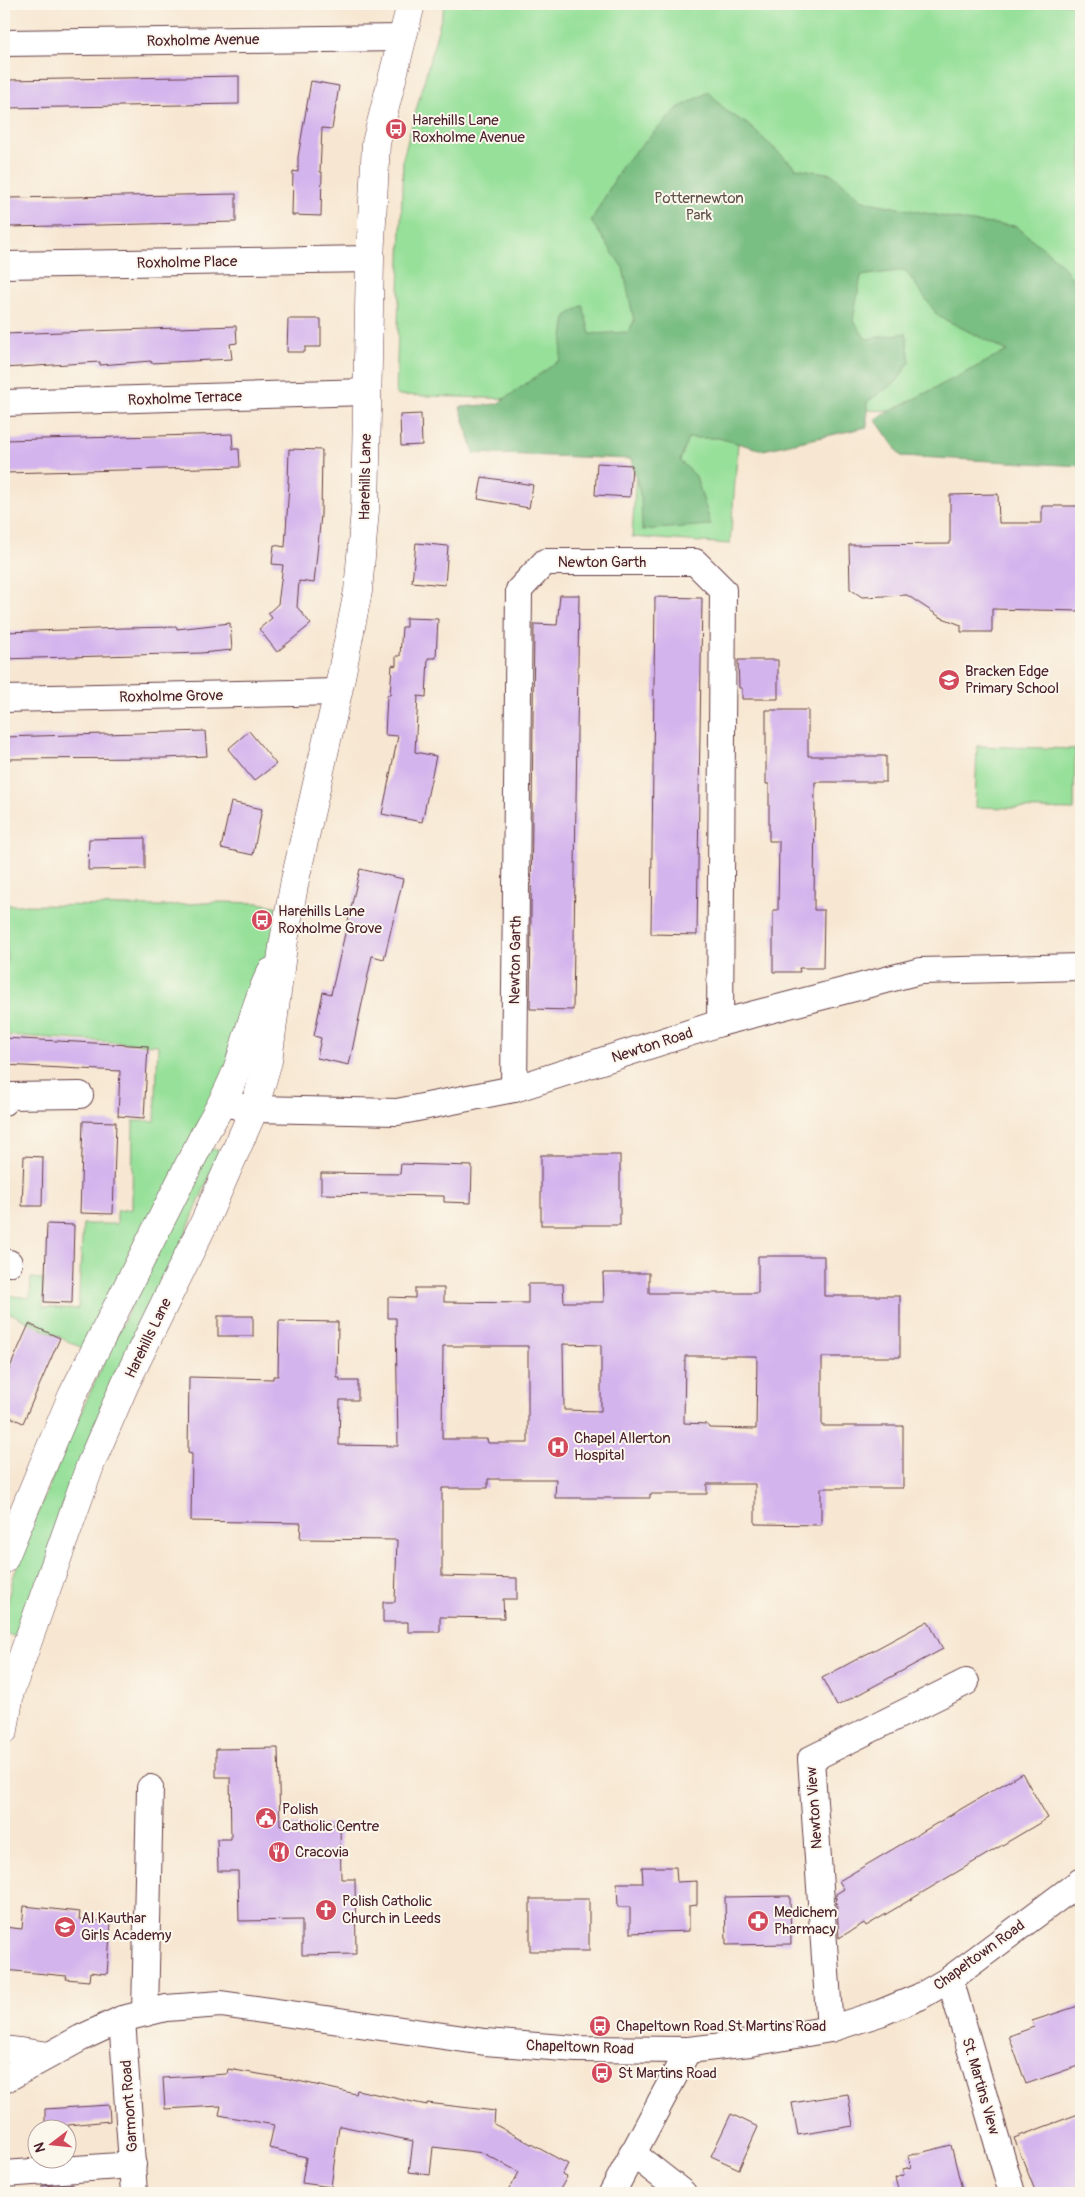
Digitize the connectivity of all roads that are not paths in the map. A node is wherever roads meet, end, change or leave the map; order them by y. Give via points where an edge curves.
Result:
1 (411, 4) edge
2 (402, 38) junction
3 (4, 43) edge
4 (370, 259) junction
5 (4, 265) edge
6 (366, 392) junction
7 (4, 403) edge
8 (338, 692) junction
9 (4, 699) edge
10 (283, 946) junction
11 (1081, 967) edge
12 (720, 1022) junction
13 (514, 1089) junction
14 (80, 1095) dead end
15 (4, 1102) edge
16 (222, 1103) junction
17 (254, 1109) junction
18 (4, 1559) edge
19 (966, 1682) dead end
20 (7, 1695) edge
21 (4, 1730) edge
22 (150, 1788) dead end
23 (1081, 1881) edge
24 (950, 1979) junction
25 (134, 2016) junction
26 (830, 2029) junction
27 (4, 2049) edge
28 (688, 2050) junction
29 (48, 2055) junction
30 (4, 2080) edge
31 (632, 2153) junction
32 (133, 2165) junction
33 (4, 2174) edge
34 (134, 2193) edge
35 (612, 2193) edge
36 (683, 2193) edge
37 (1012, 2193) edge

1 - 2 main road, Harehills Lane
2 - 3 street, Roxholme Avenue
2 - 4 main road, Harehills Lane via 376,143
4 - 5 street, Roxholme Place
4 - 6 main road, Harehills Lane
6 - 7 street, Roxholme Terrace
6 - 8 main road, Harehills Lane via 365,510 358,591
8 - 9 street, Roxholme Grove
8 - 10 main road, Harehills Lane
10 - 16 main road, Harehills Lane via 258,998 238,1066
10 - 17 main road, Harehills Lane via 268,1061
11 - 12 street, Newton Road via 920,971
12 - 13 street, Newton Road
12 - 13 street, Newton Garth via 723,590 695,562 544,562 519,590
13 - 17 street, Newton Road via 397,1112
14 - 15 street via 9,1096
16 - 17 street, Newton Road
16 - 18 main road, Harehills Lane via 72,1396
17 - 20 main road, Harehills Lane via 91,1463
19 - 26 street, Newton View via 811,1759
20 - 21 main road, Harehills Lane
22 - 25 street, Garmont Road
23 - 24 street, Chapeltown Road
24 - 26 street, Chapeltown Road via 920,1997
24 - 37 street, St. Martins View
25 - 28 street, Chapeltown Road via 166,2008 221,2004 485,2042 576,2049
25 - 29 street, Chapeltown Road
25 - 32 street, Garmont Road
26 - 28 street, Chapeltown Road
27 - 29 street
28 - 31 street
29 - 30 street, Chapeltown Road
31 - 35 street
31 - 36 street
32 - 33 street
32 - 34 street, Garmont Road

